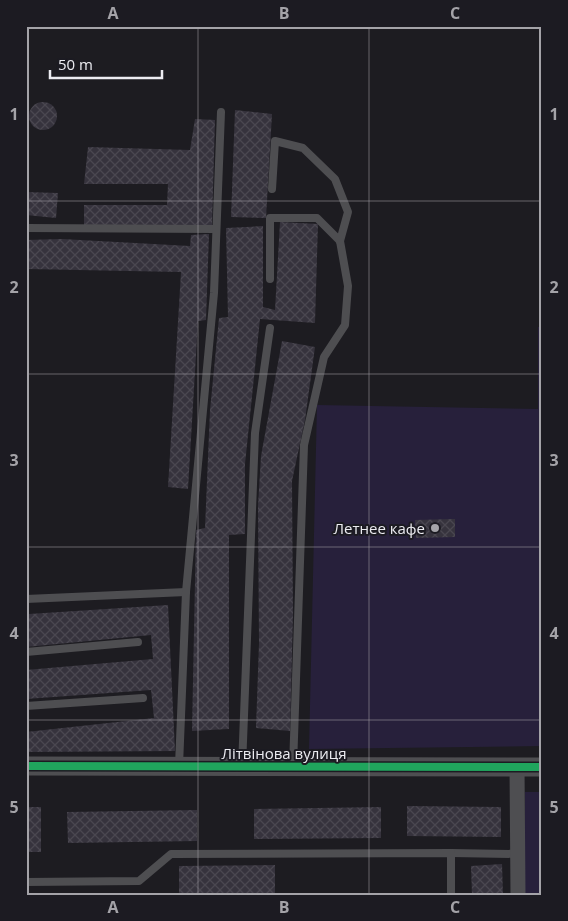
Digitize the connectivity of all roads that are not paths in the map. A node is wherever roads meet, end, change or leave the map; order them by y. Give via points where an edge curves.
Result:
1 (221, 112) dead end
2 (272, 189) dead end
3 (26, 228) edge
4 (216, 228) junction
5 (340, 240) junction
6 (270, 279) dead end
7 (270, 328) dead end
8 (186, 592) junction
9 (26, 598) edge
10 (138, 642) dead end
11 (26, 652) edge
12 (144, 698) dead end
13 (26, 706) edge
14 (26, 766) edge
15 (179, 766) junction
16 (242, 767) junction
17 (293, 767) junction
18 (517, 767) junction
19 (542, 768) edge
20 (451, 853) junction
21 (518, 854) junction
22 (26, 882) edge
23 (451, 895) edge
24 (518, 895) edge

1 - 4 lane
2 - 5 lane via 275,141 302,148 335,178 348,212
3 - 4 lane
4 - 8 lane via 214,293
5 - 6 lane via 316,218 270,218
5 - 17 lane via 348,286 345,325 324,356 304,445
7 - 16 lane via 255,434
8 - 9 lane
8 - 15 lane
10 - 11 lane
12 - 13 lane
14 - 15 street, Літвінова вулиця
15 - 16 street, Літвінова вулиця
16 - 17 street, Літвінова вулиця
17 - 18 street, Літвінова вулиця
18 - 19 street, Літвінова вулиця
18 - 21 street
20 - 21 lane
20 - 22 lane via 171,854 139,882
20 - 23 lane
21 - 24 street

